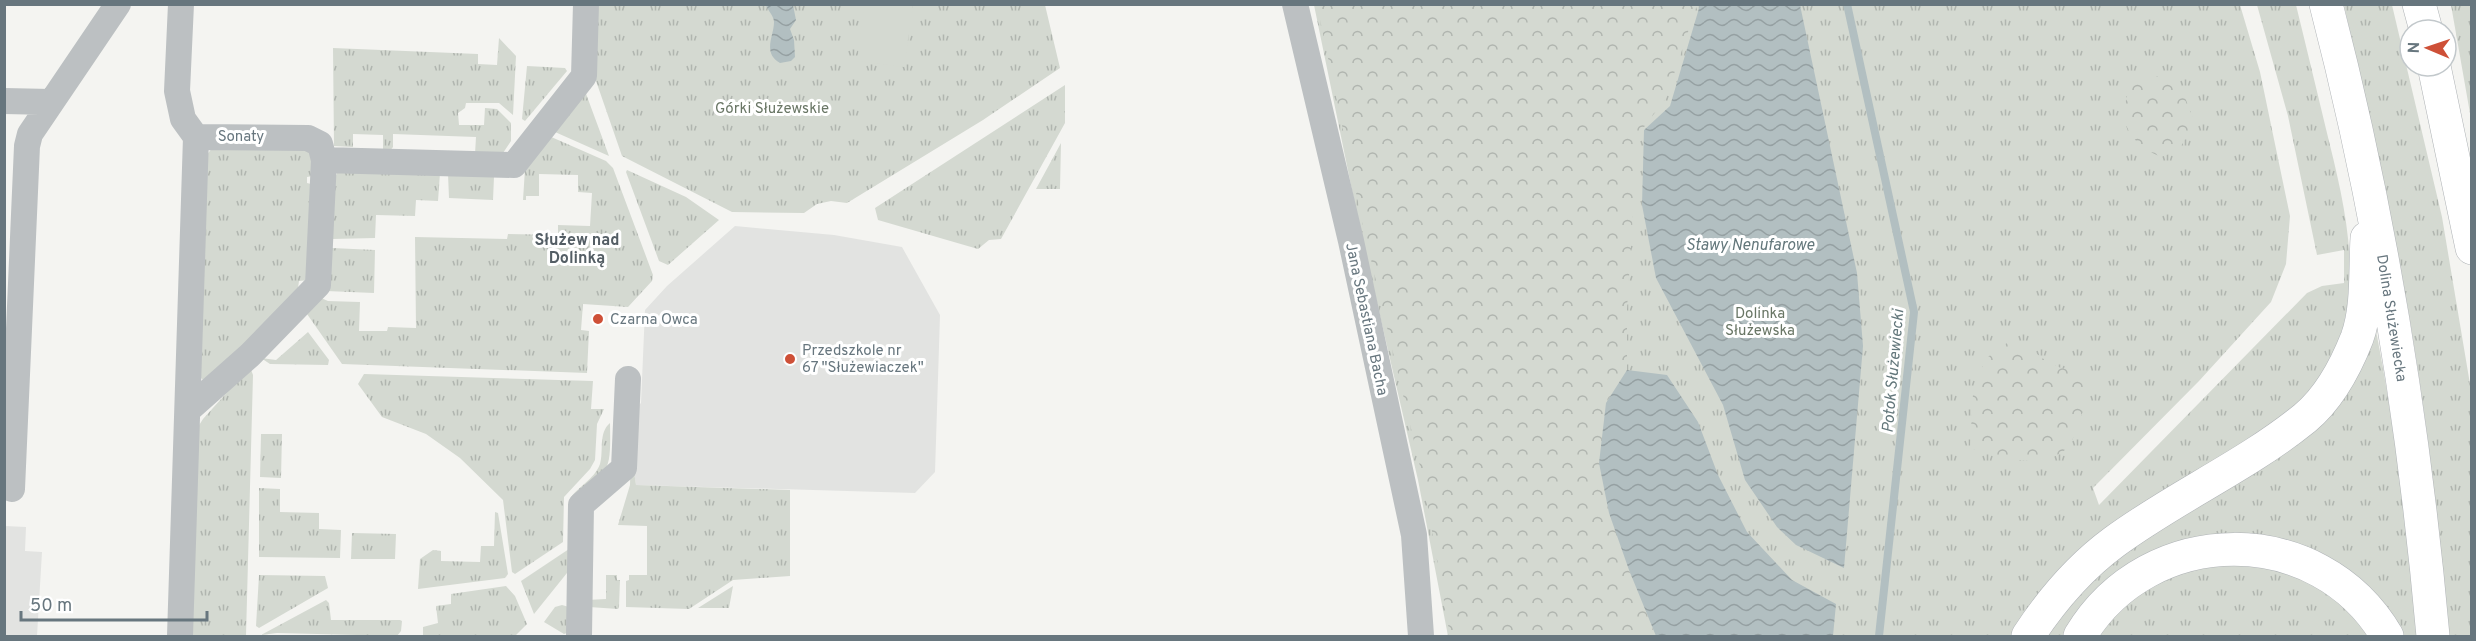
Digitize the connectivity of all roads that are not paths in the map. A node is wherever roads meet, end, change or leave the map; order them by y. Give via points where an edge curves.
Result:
1 (118, 4) edge
2 (181, 4) edge
3 (586, 4) edge
4 (1295, 4) edge
5 (2326, 4) edge
6 (2437, 78) edge
7 (4, 101) edge
8 (51, 102) junction
9 (196, 137) junction
10 (324, 160) junction
11 (2370, 188) junction
12 (2472, 248) edge
13 (628, 379) dead end
14 (188, 410) junction
15 (12, 489) dead end
16 (180, 636) edge
17 (579, 636) edge
18 (1420, 636) edge
19 (2028, 636) edge
20 (2080, 636) edge
21 (2387, 636) edge
22 (2433, 636) edge

1 - 8 street
2 - 9 street via 177,91 183,119
3 - 10 street via 584,76 514,165
4 - 18 street, Jana Sebastiana Bacha via 1414,535
5 - 11 main road, Dolina Służewiecka
6 - 12 main road
7 - 8 street
8 - 15 street via 30,134 24,162
9 - 10 street, Sonaty via 308,138 320,144
9 - 14 street, Sonaty
10 - 14 street via 318,285 250,355
11 - 19 main road via 2358,336 2327,393 2306,417 2114,542 2063,590
11 - 22 main road, Dolina Służewiecka via 2410,426
13 - 17 street via 624,468 581,505
14 - 16 street, Sonaty
20 - 21 main road via 2109,600 2145,573 2196,553 2226,549 2273,553 2314,568 2353,594

